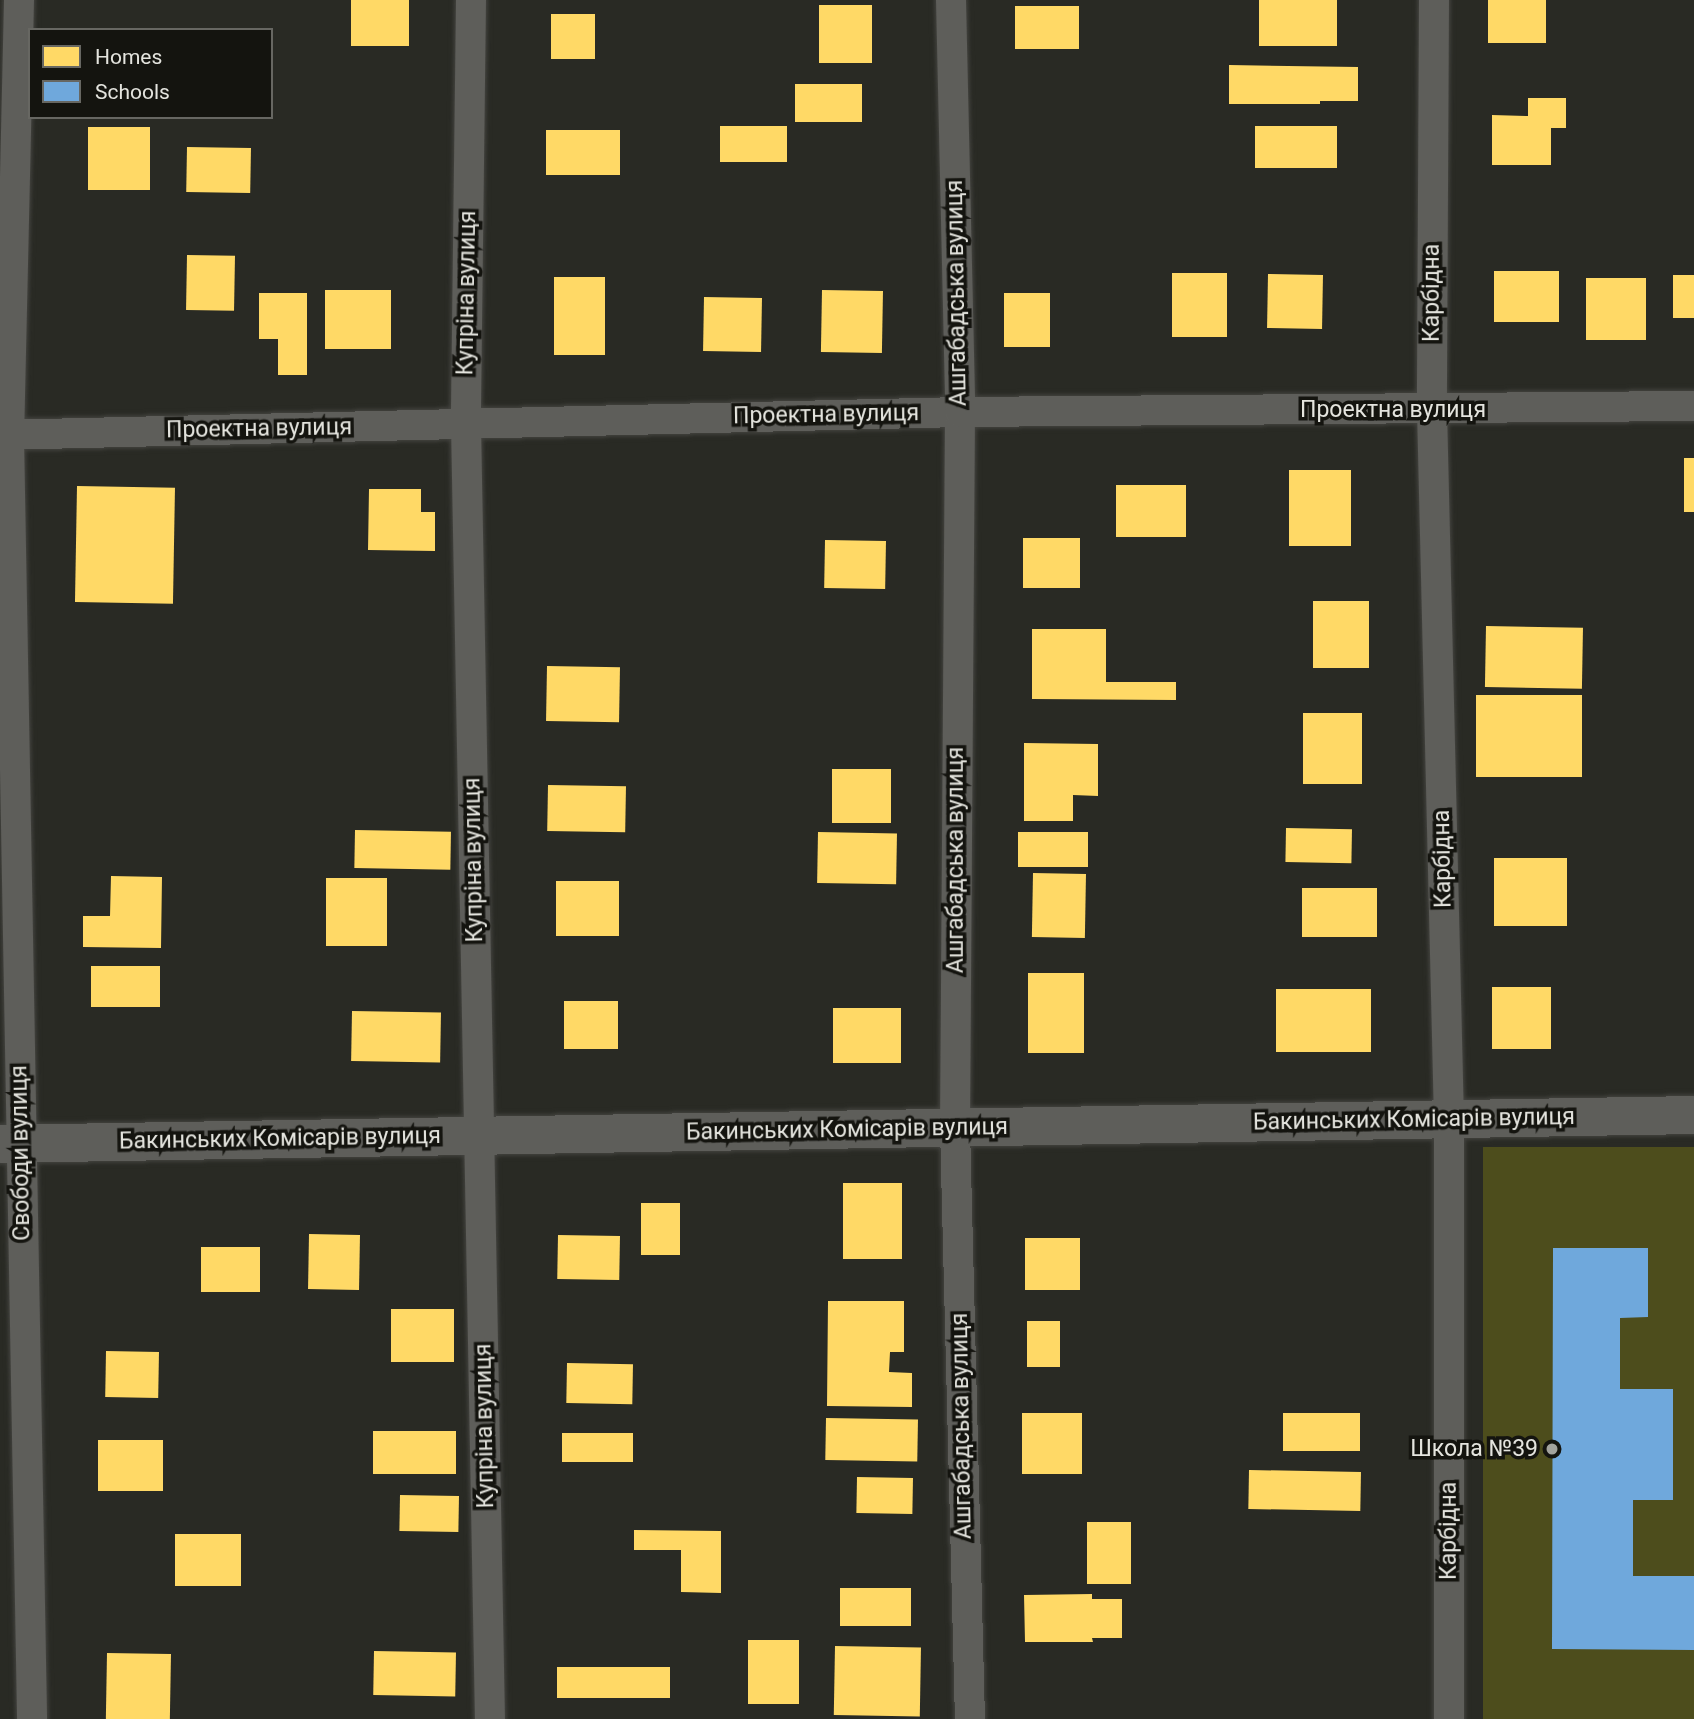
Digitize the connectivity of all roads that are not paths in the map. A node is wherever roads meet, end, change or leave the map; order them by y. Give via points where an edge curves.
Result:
1 (19, 0) edge
2 (471, 0) edge
3 (951, 0) edge
4 (1434, 0) edge
5 (1694, 406) edge
6 (1432, 410) junction
7 (960, 412) junction
8 (466, 424) junction
9 (4, 436) edge
10 (1694, 1115) edge
11 (1450, 1119) junction
12 (954, 1128) junction
13 (479, 1136) junction
14 (11, 1144) edge
15 (32, 1719) edge
16 (490, 1719) edge
17 (970, 1719) edge
18 (1449, 1719) edge

1 - 9 street, Свободи вулиця
2 - 8 street, Купріна вулиця
3 - 7 street, Ашгабадська вулиця
4 - 6 street, Карбідна
5 - 6 street, Проектна вулиця
6 - 7 street, Проектна вулиця
6 - 11 street, Карбідна
7 - 8 street, Проектна вулиця
7 - 12 street, Ашгабадська вулиця
8 - 9 street, Проектна вулиця
8 - 13 street, Купріна вулиця
9 - 14 street, Свободи вулиця
10 - 11 street, Бакинських Комісарів вулиця
11 - 12 street, Бакинських Комісарів вулиця
11 - 18 street, Карбідна
12 - 13 street, Бакинських Комісарів вулиця
12 - 17 street, Ашгабадська вулиця
13 - 14 street, Бакинських Комісарів вулиця
13 - 16 street, Купріна вулиця
14 - 15 street, Свободи вулиця

